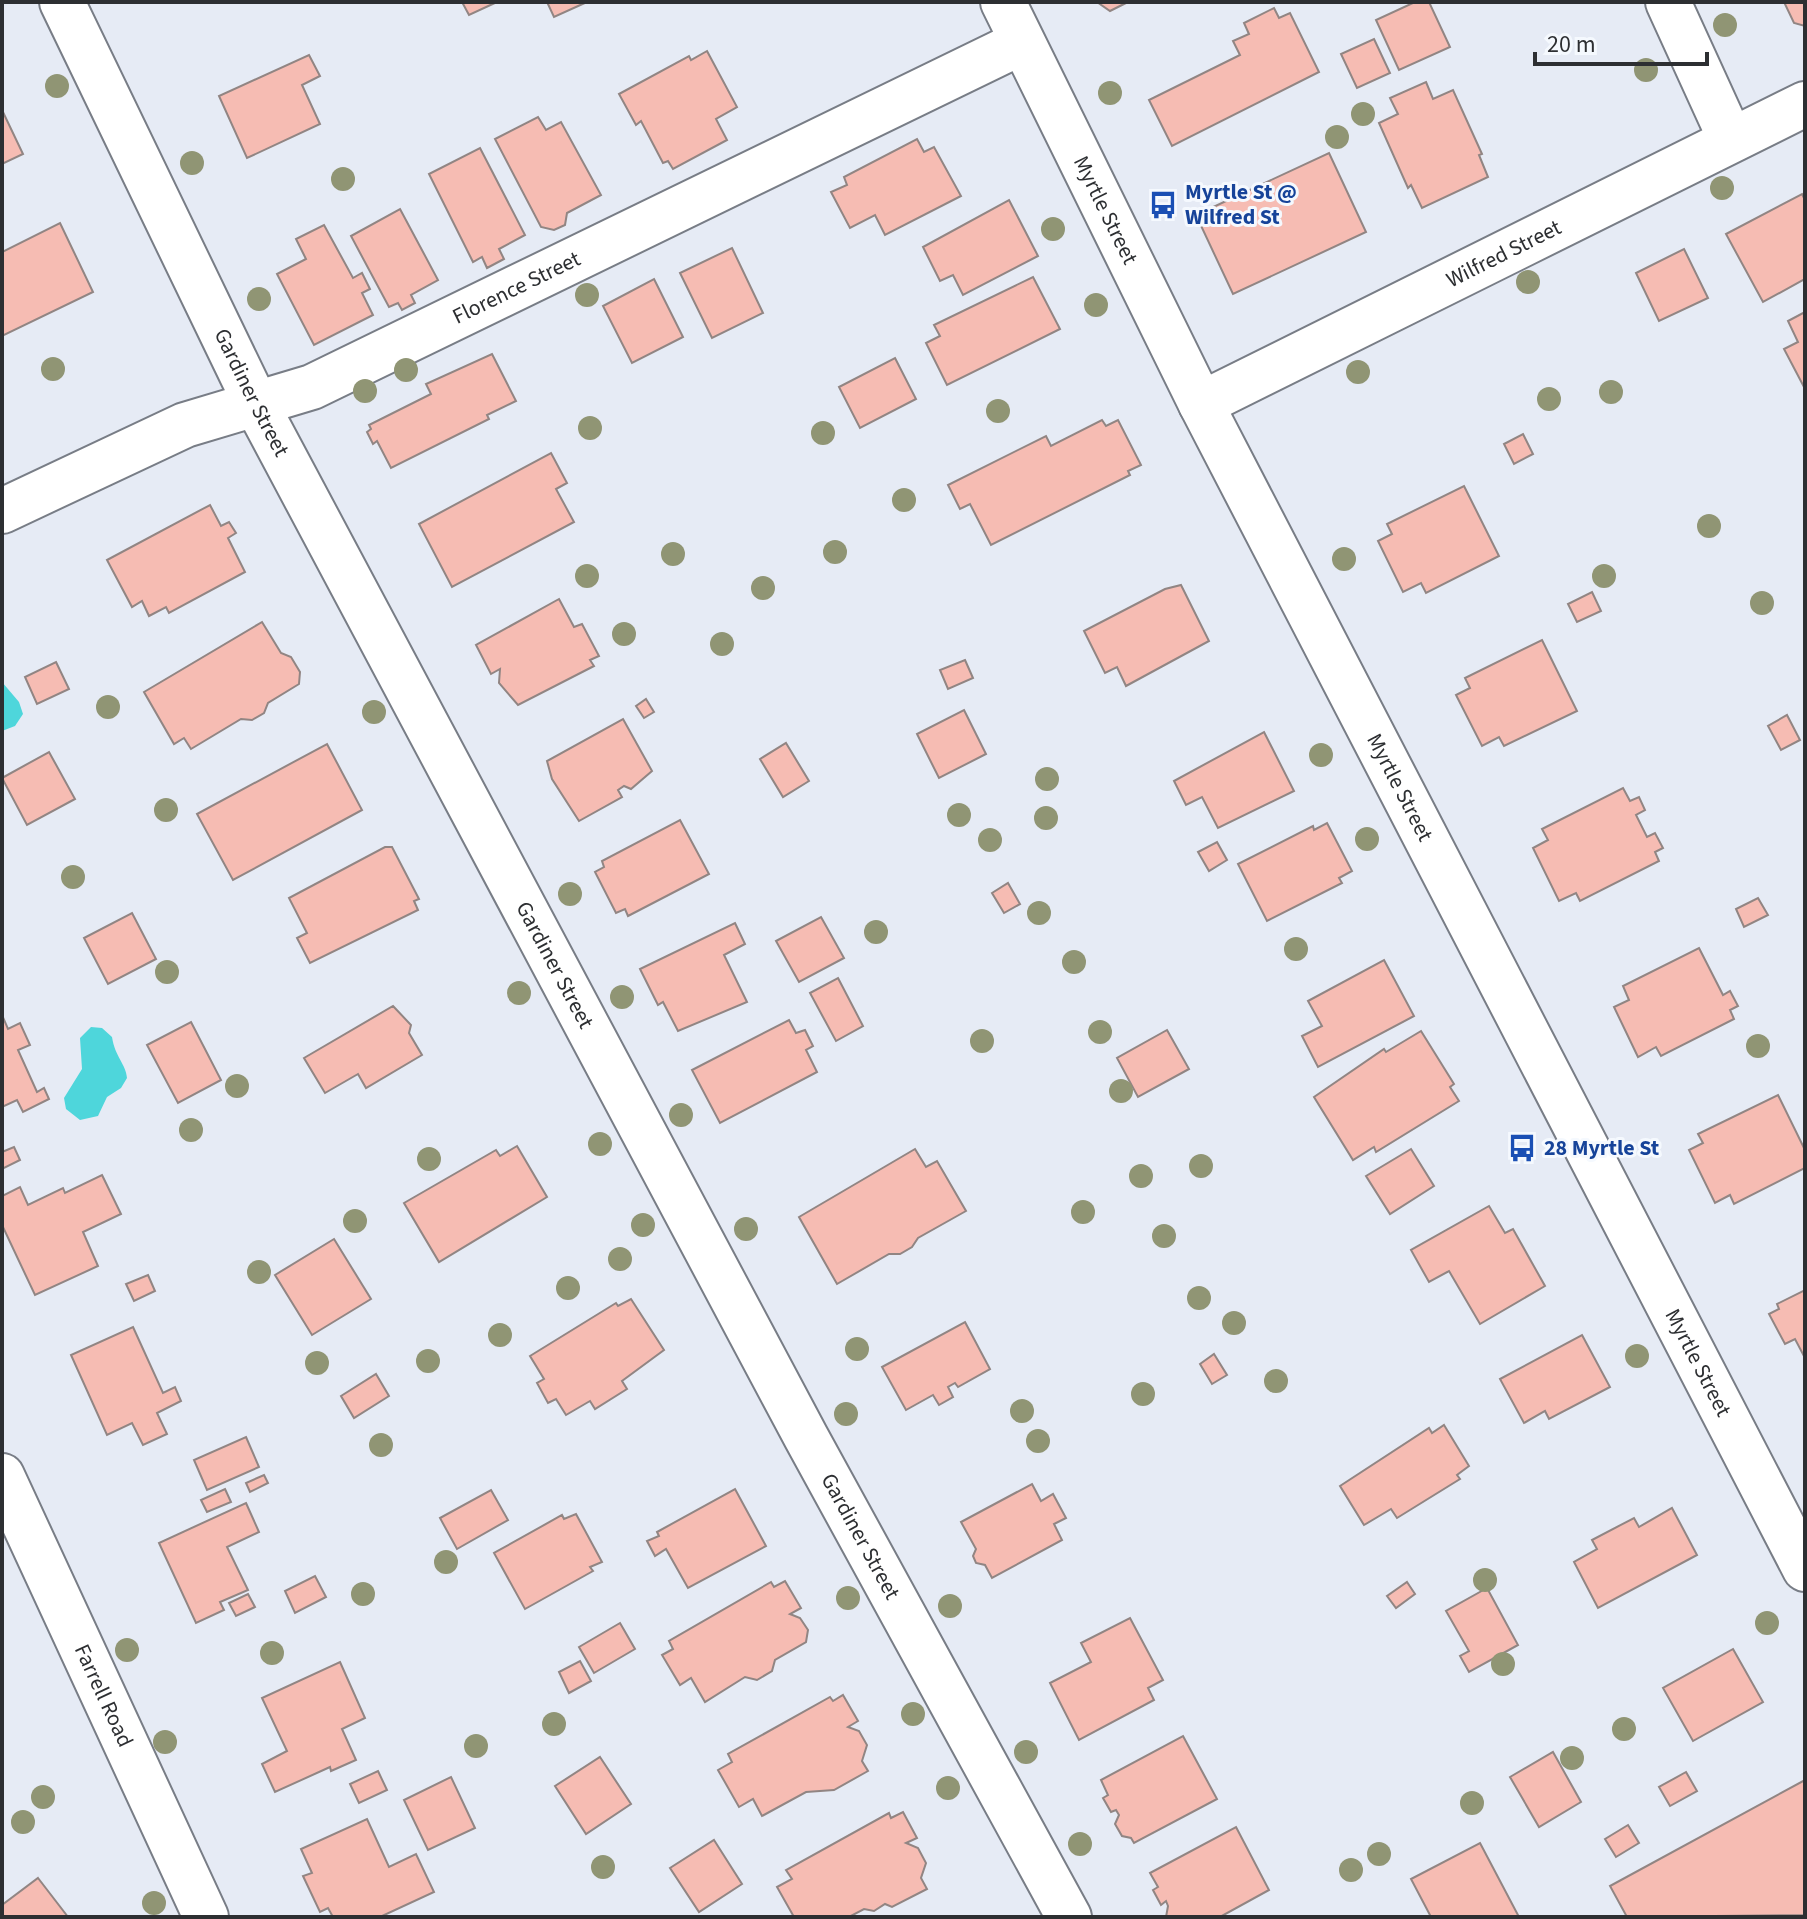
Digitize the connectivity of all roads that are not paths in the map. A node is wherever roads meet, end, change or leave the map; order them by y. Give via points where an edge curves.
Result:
1 (62, 2) edge
2 (1003, 2) edge
3 (1668, 2) edge
4 (1022, 42) junction
5 (1805, 104) edge
6 (1731, 140) junction
7 (256, 404) junction
8 (1201, 404) junction
9 (2, 511) edge
10 (2, 1476) edge
11 (1805, 1569) edge
12 (206, 1917) edge
13 (1069, 1917) edge

1 - 7 street, Gardiner Street
2 - 4 street, Myrtle Street
3 - 6 street
4 - 7 street, Florence Street via 326,380
4 - 8 street, Myrtle Street
5 - 6 street, Wilfred Street
6 - 8 street, Wilfred Street
7 - 9 street, Florence Street via 185,425
7 - 13 street, Gardiner Street via 724,1286
8 - 11 street, Myrtle Street
10 - 12 street, Farrell Road

